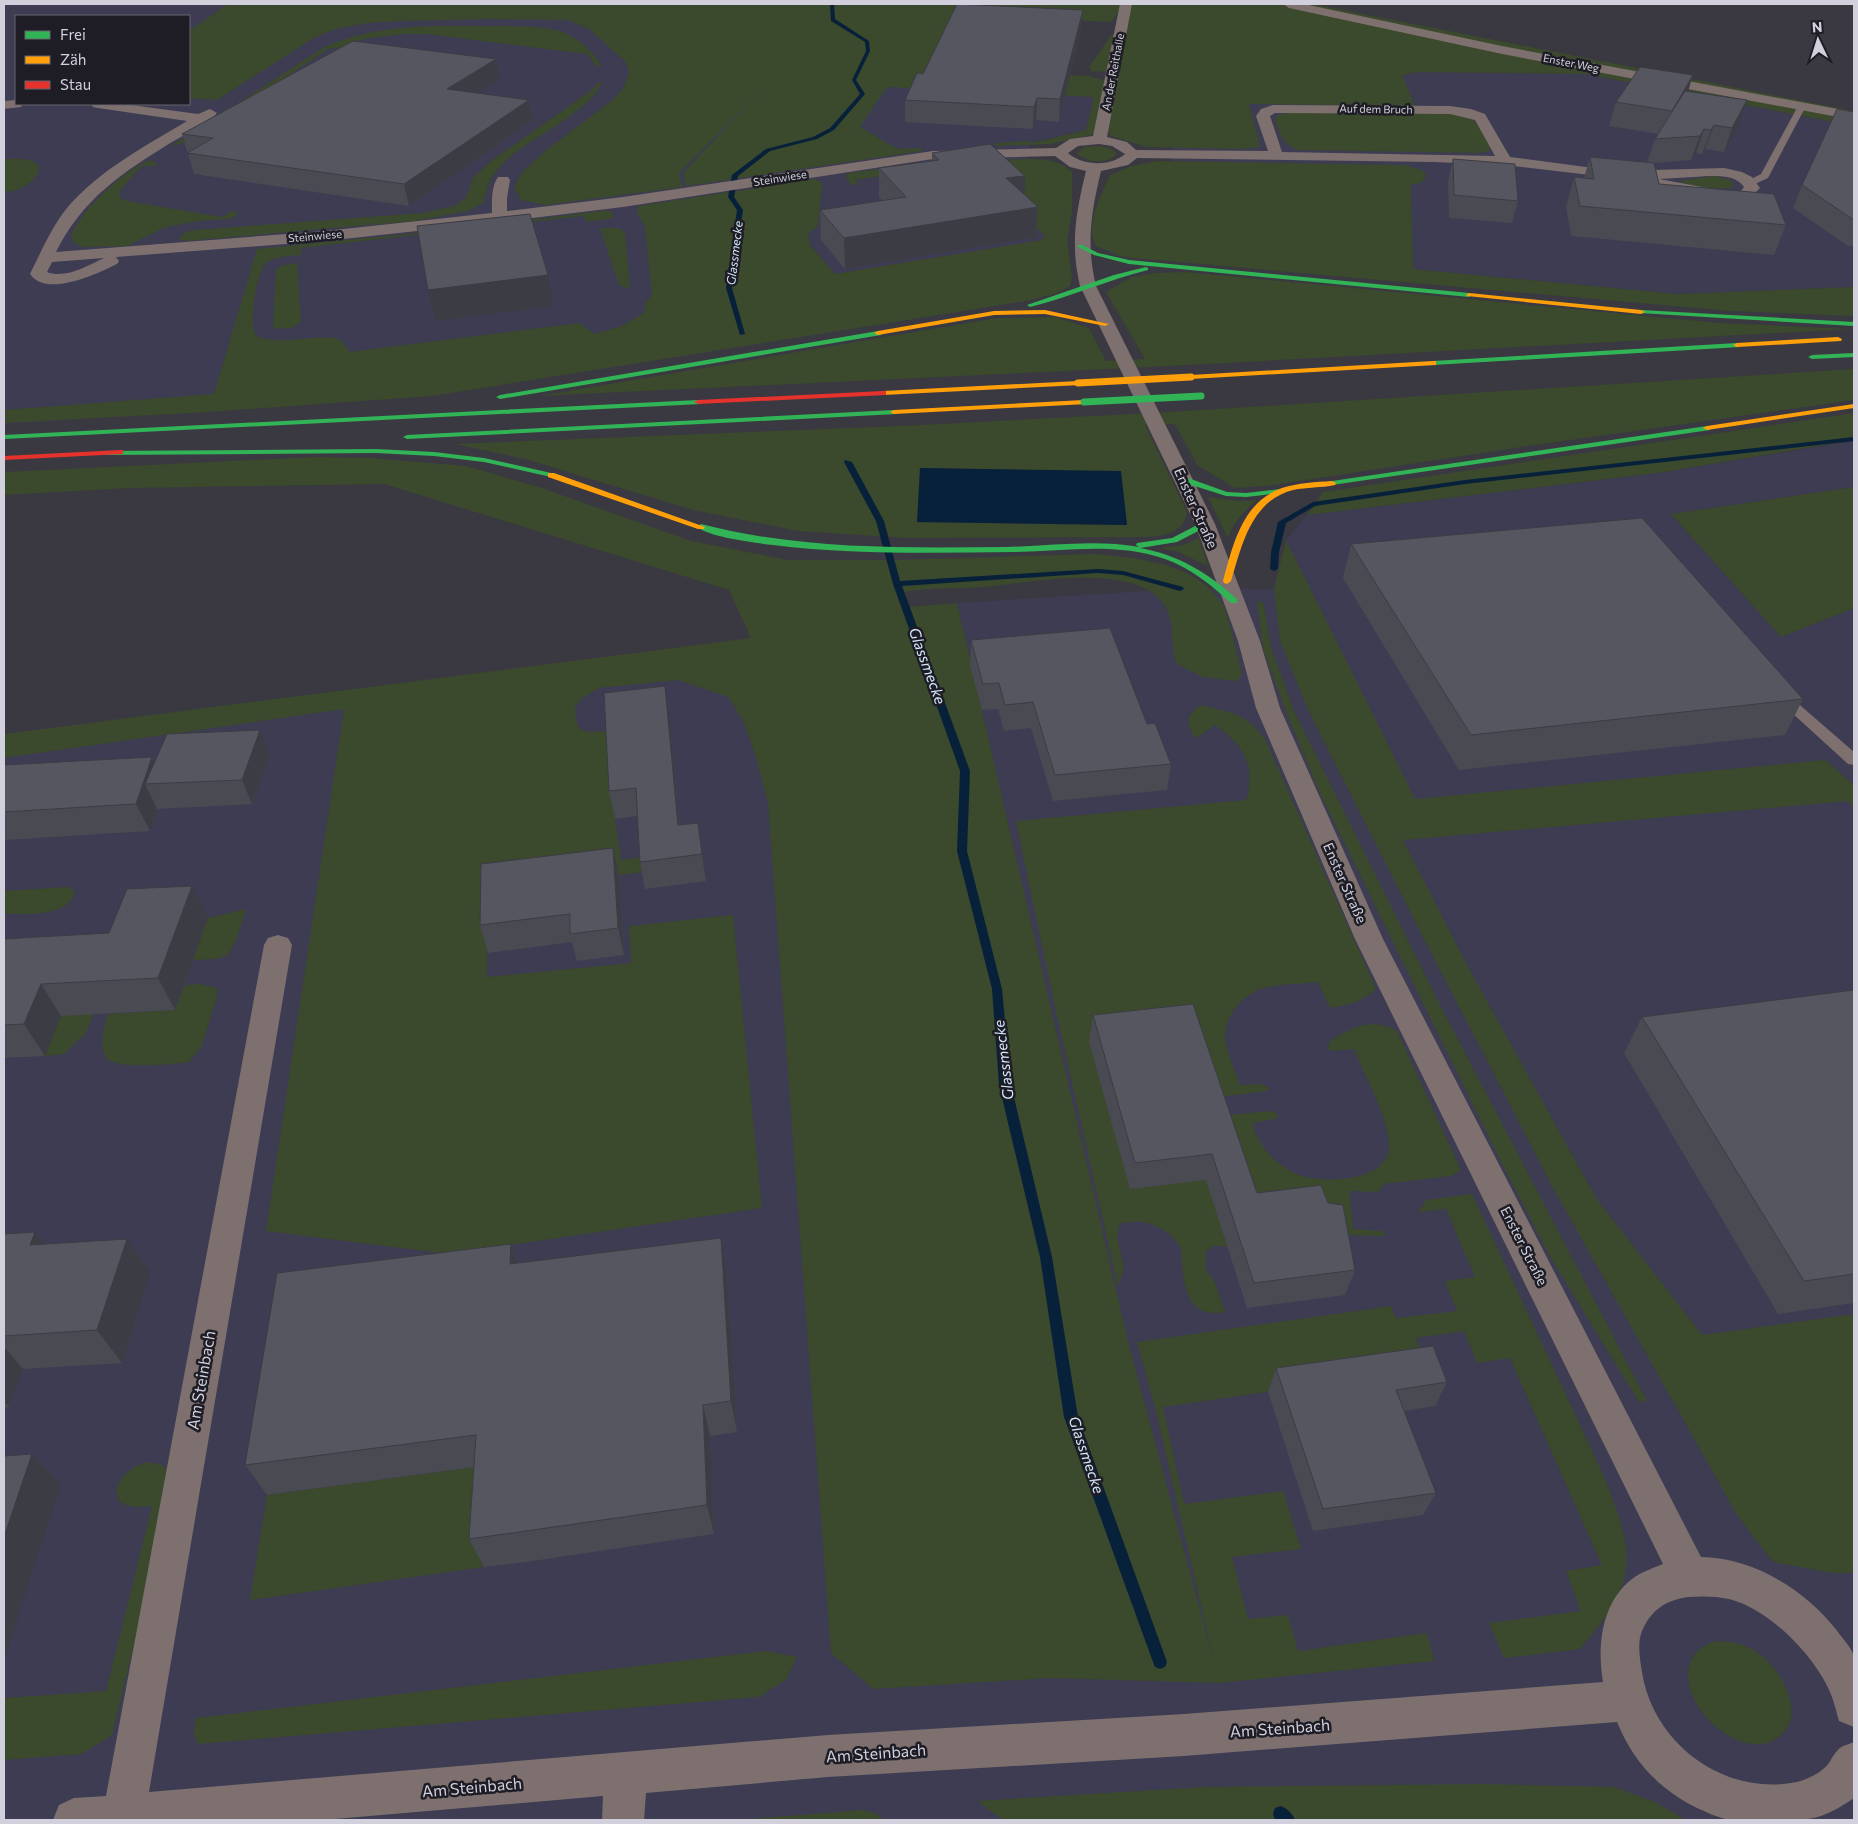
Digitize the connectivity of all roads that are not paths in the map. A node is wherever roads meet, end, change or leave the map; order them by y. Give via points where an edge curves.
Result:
1 (1126, 4) edge
2 (1289, 4) edge
3 (107, 105) edge
4 (1802, 106) junction
5 (1854, 116) edge
6 (1099, 140) junction
7 (1062, 152) junction
8 (1132, 154) junction
9 (1276, 156) junction
10 (1505, 161) junction
11 (1095, 166) junction
12 (1612, 175) junction
13 (503, 180) dead end
14 (1750, 183) junction
15 (500, 217) junction
16 (1080, 246) junction
17 (1180, 266) junction
18 (1088, 286) junction
19 (994, 313) junction
20 (1105, 324) junction
21 (1854, 324) edge
22 (1854, 338) edge
23 (1854, 355) edge
24 (1805, 358) dead end
25 (1206, 396) dead end
26 (487, 398) dead end
27 (445, 403) dead end
28 (1854, 406) edge
29 (121, 431) junction
30 (4, 437) edge
31 (400, 438) dead end
32 (360, 440) dead end
33 (102, 453) junction
34 (4, 458) edge
35 (1185, 480) junction
36 (1285, 490) junction
37 (1205, 524) junction
38 (1119, 546) junction
39 (1231, 591) junction
40 (1769, 680) edge
41 (1854, 760) edge
42 (278, 944) dead end
43 (1690, 1576) junction
44 (1841, 1650) edge
45 (1628, 1701) junction
46 (1854, 1706) edge
47 (1854, 1763) edge
48 (625, 1774) junction
49 (124, 1815) junction
50 (1806, 1817) edge
51 (74, 1820) edge
52 (623, 1820) edge

1 - 6 street, An der Reithalle
2 - 4 street, Enster Weg via 1502,50
3 - 15 street, Steinwiese via 206,116 88,195 61,228 38,274 42,278 62,279 87,272 130,252
4 - 5 street, Enster Weg
4 - 14 lane via 1765,176
6 - 7 street via 1074,142 1066,145
6 - 8 street via 1124,146
7 - 11 street via 1072,162
7 - 15 street, Steinwiese via 934,155
8 - 9 street
8 - 11 street via 1118,164
9 - 10 street
9 - 10 street, Auf dem Bruch via 1263,116 1273,109 1450,110 1480,117
10 - 12 street
11 - 16 street, Enster Straße via 1083,214
12 - 14 street via 1720,172
12 - 14 street via 1732,196 1749,193
13 - 15 street via 499,198
16 - 17 highway via 1116,259
16 - 18 street, Enster Straße
17 - 18 highway via 1139,270
17 - 21 highway via 1656,312
18 - 19 highway via 1043,303
18 - 20 street, Enster Straße
19 - 20 highway via 1045,312
19 - 26 highway
20 - 35 street, Enster Straße
22 - 29 highway, bridge via 1191,377
23 - 24 highway
25 - 31 highway, bridge
27 - 29 highway
28 - 36 highway
29 - 30 highway
32 - 33 highway
33 - 34 highway
33 - 38 highway via 376,451 456,456 552,475 736,536 803,547 924,551
35 - 36 highway via 1217,492 1234,494
35 - 37 street, Enster Straße
36 - 39 highway via 1263,503 1246,524
37 - 38 highway via 1174,540
37 - 39 street, Enster Straße
38 - 39 highway via 1160,554 1191,566
39 - 43 street, Enster Straße via 1268,708 1369,939
40 - 41 lane via 1796,709
42 - 49 street, Am Steinbach
43 - 44 street via 1718,1577 1749,1586 1778,1602
43 - 45 street via 1659,1583 1636,1602 1622,1629 1619,1663
44 - 46 street
45 - 48 street, Am Steinbach via 1184,1735 879,1752
45 - 50 street via 1645,1735 1665,1760 1702,1792 1737,1809 1772,1817
47 - 50 street via 1850,1778 1831,1800
48 - 49 street, Am Steinbach
48 - 52 street
49 - 51 street, Am Steinbach

